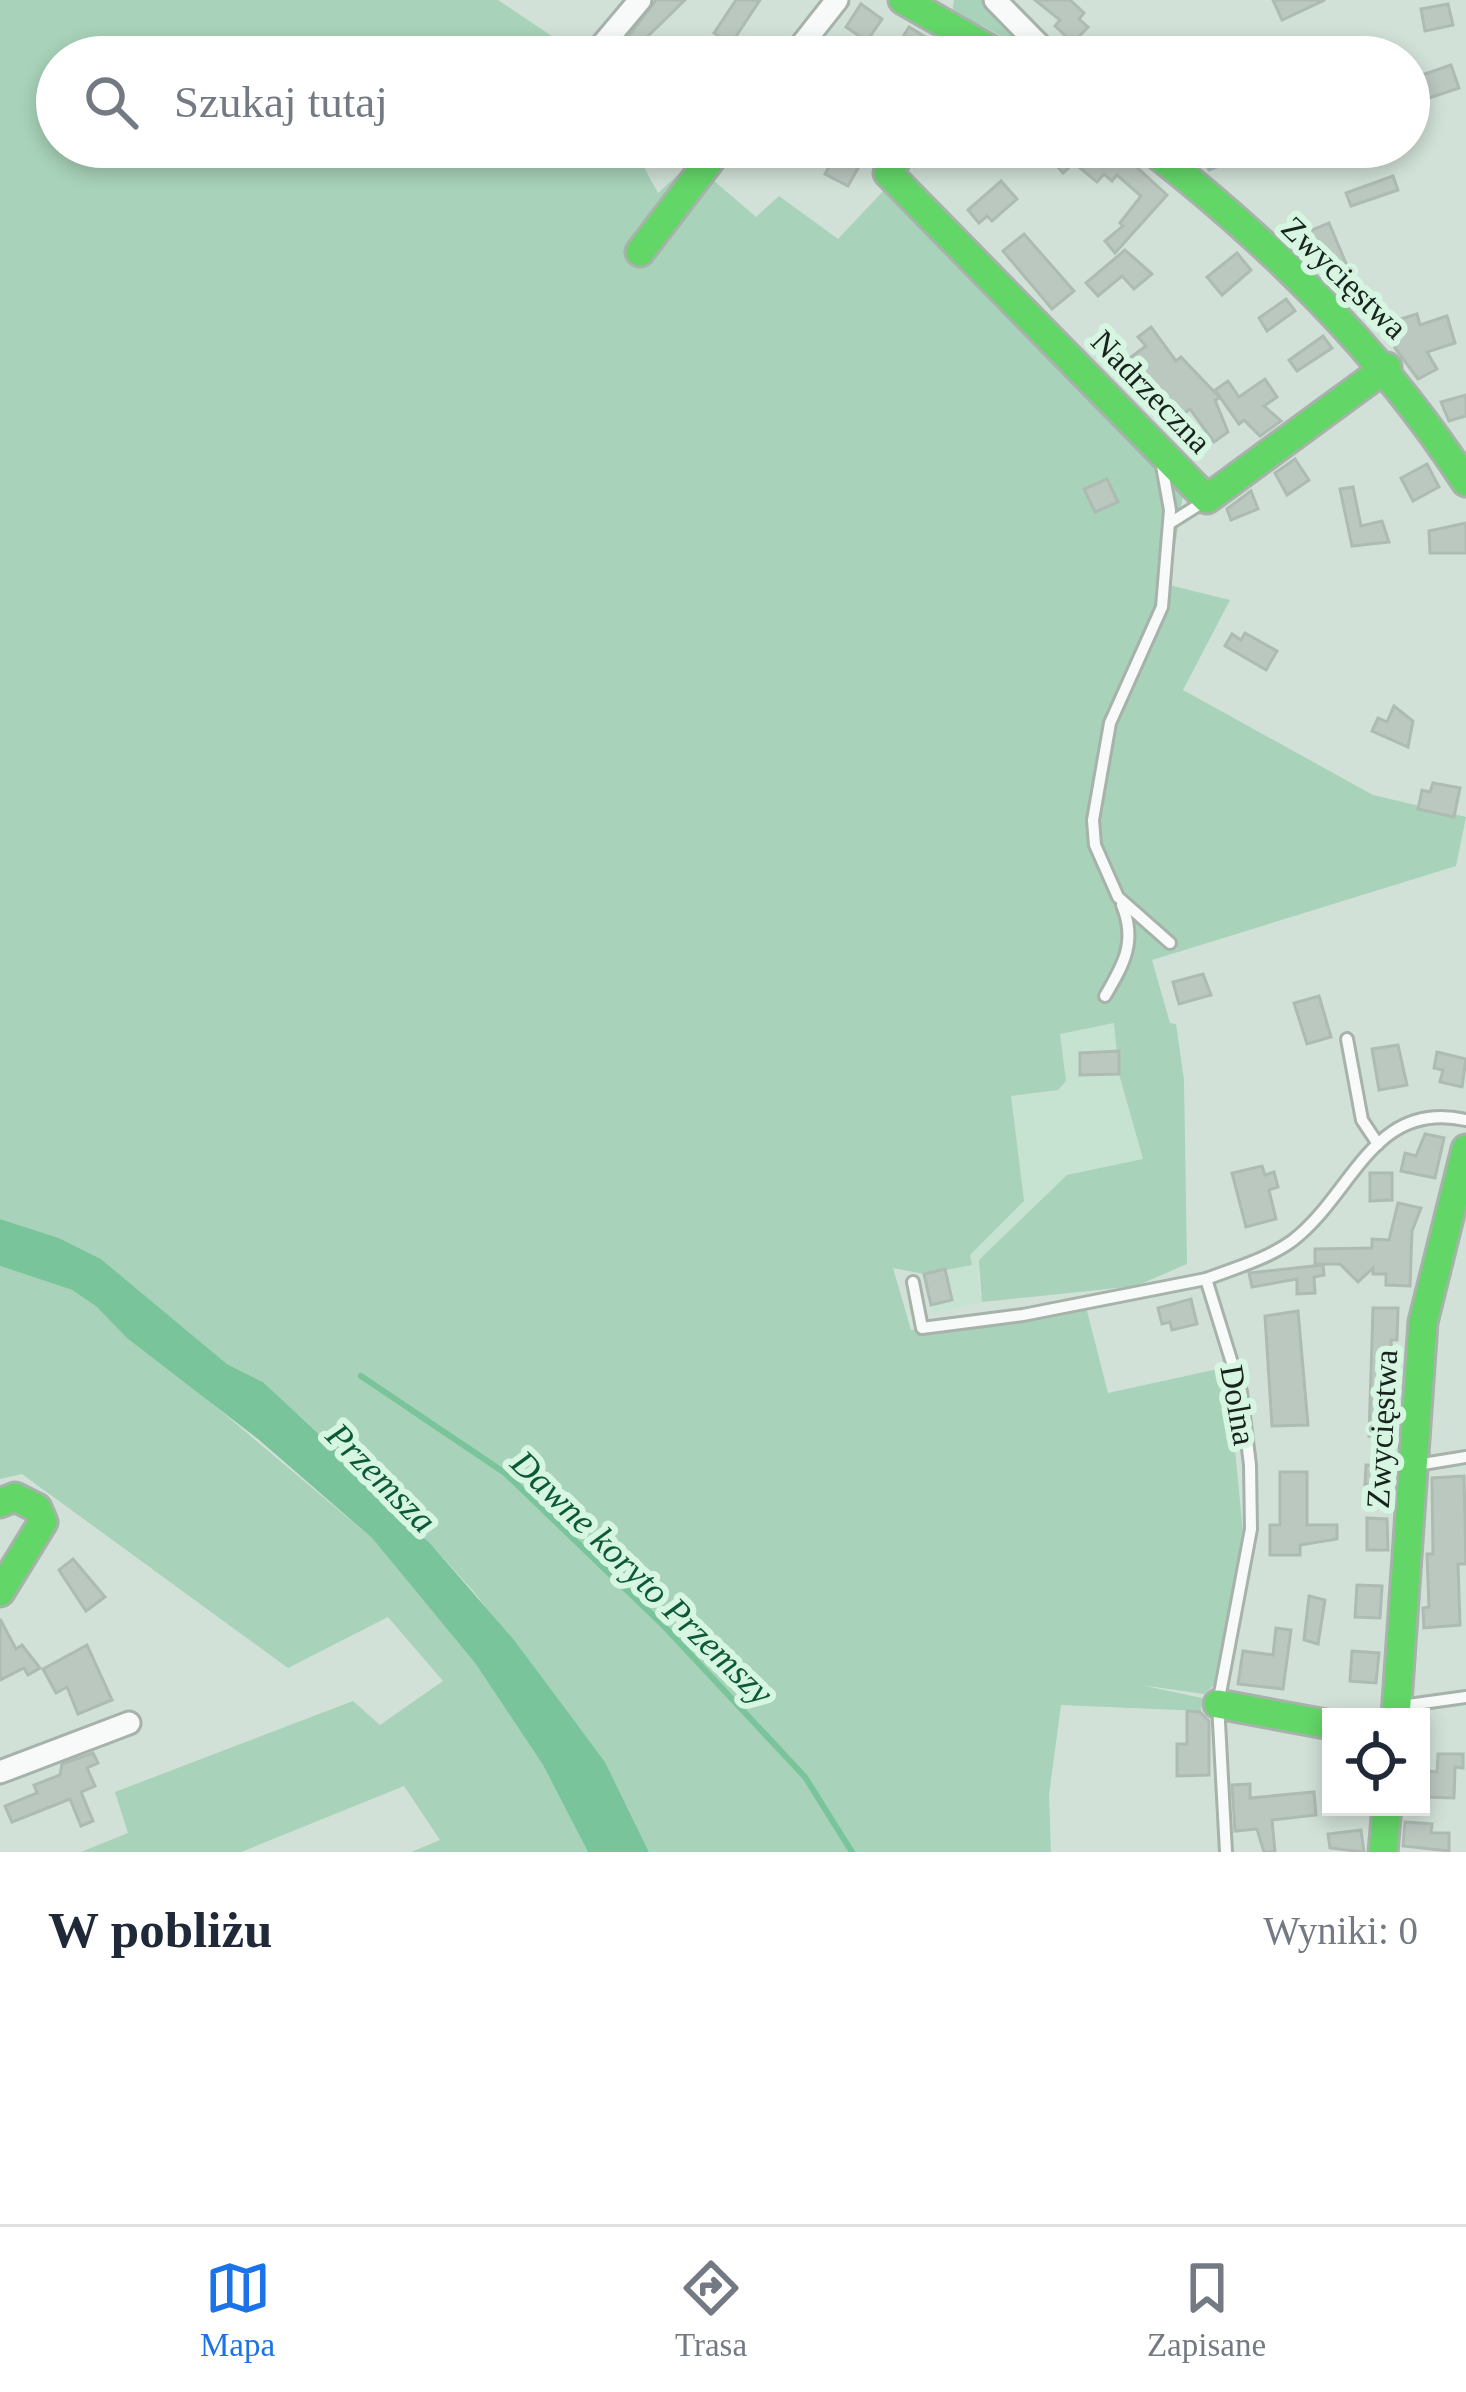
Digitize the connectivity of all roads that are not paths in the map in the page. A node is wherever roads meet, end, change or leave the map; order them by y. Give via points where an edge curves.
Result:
1 (640, 0) edge
2 (837, 0) edge
3 (995, 0) edge
4 (917, 4) edge
5 (610, 36) edge
6 (809, 36) edge
7 (953, 36) edge
8 (1030, 36) edge
9 (704, 168) edge
10 (891, 168) edge
11 (1172, 168) edge
12 (640, 252) dead end
13 (1388, 367) junction
14 (1161, 451) junction
15 (1466, 482) edge
16 (1208, 499) junction
17 (1170, 523) junction
18 (1118, 897) junction
19 (1170, 943) dead end
20 (1106, 996) dead end
21 (1346, 1039) dead end
22 (1466, 1120) edge
23 (1378, 1144) junction
24 (1466, 1149) edge
25 (1206, 1279) junction
26 (914, 1282) dead end
27 (1466, 1457) edge
28 (1414, 1466) junction
29 (0, 1503) edge
30 (0, 1592) edge
31 (1466, 1697) edge
32 (1218, 1704) junction
33 (1397, 1708) edge
34 (1415, 1708) edge
35 (129, 1723) dead end
36 (1322, 1723) edge
37 (0, 1772) edge
38 (1386, 1816) edge
39 (1226, 1852) edge
40 (1383, 1852) edge

1 - 5 street
2 - 6 street
3 - 8 street
4 - 7 street
9 - 12 street
10 - 14 street, Nadrzeczna
11 - 13 street, Zwycięstwa
13 - 15 street, Zwycięstwa
13 - 16 street, Nadrzeczna
14 - 16 street, Nadrzeczna
14 - 17 lane
16 - 17 lane
17 - 18 lane via 1162,607 1110,723 1093,820
18 - 19 lane
18 - 20 lane via 1131,929 1126,962
21 - 23 lane via 1362,1120
22 - 23 lane via 1424,1118 1392,1128
23 - 25 lane via 1296,1238
24 - 28 street, Zwycięstwa via 1423,1322
25 - 26 lane via 922,1328
25 - 32 lane, Dolna via 1241,1392 1250,1466 1251,1529
27 - 28 lane
28 - 33 street, Zwycięstwa
29 - 30 street via 15,1497 38,1508 43,1522
31 - 34 lane
32 - 36 street
32 - 39 lane, Dolna
35 - 37 street
38 - 40 street

